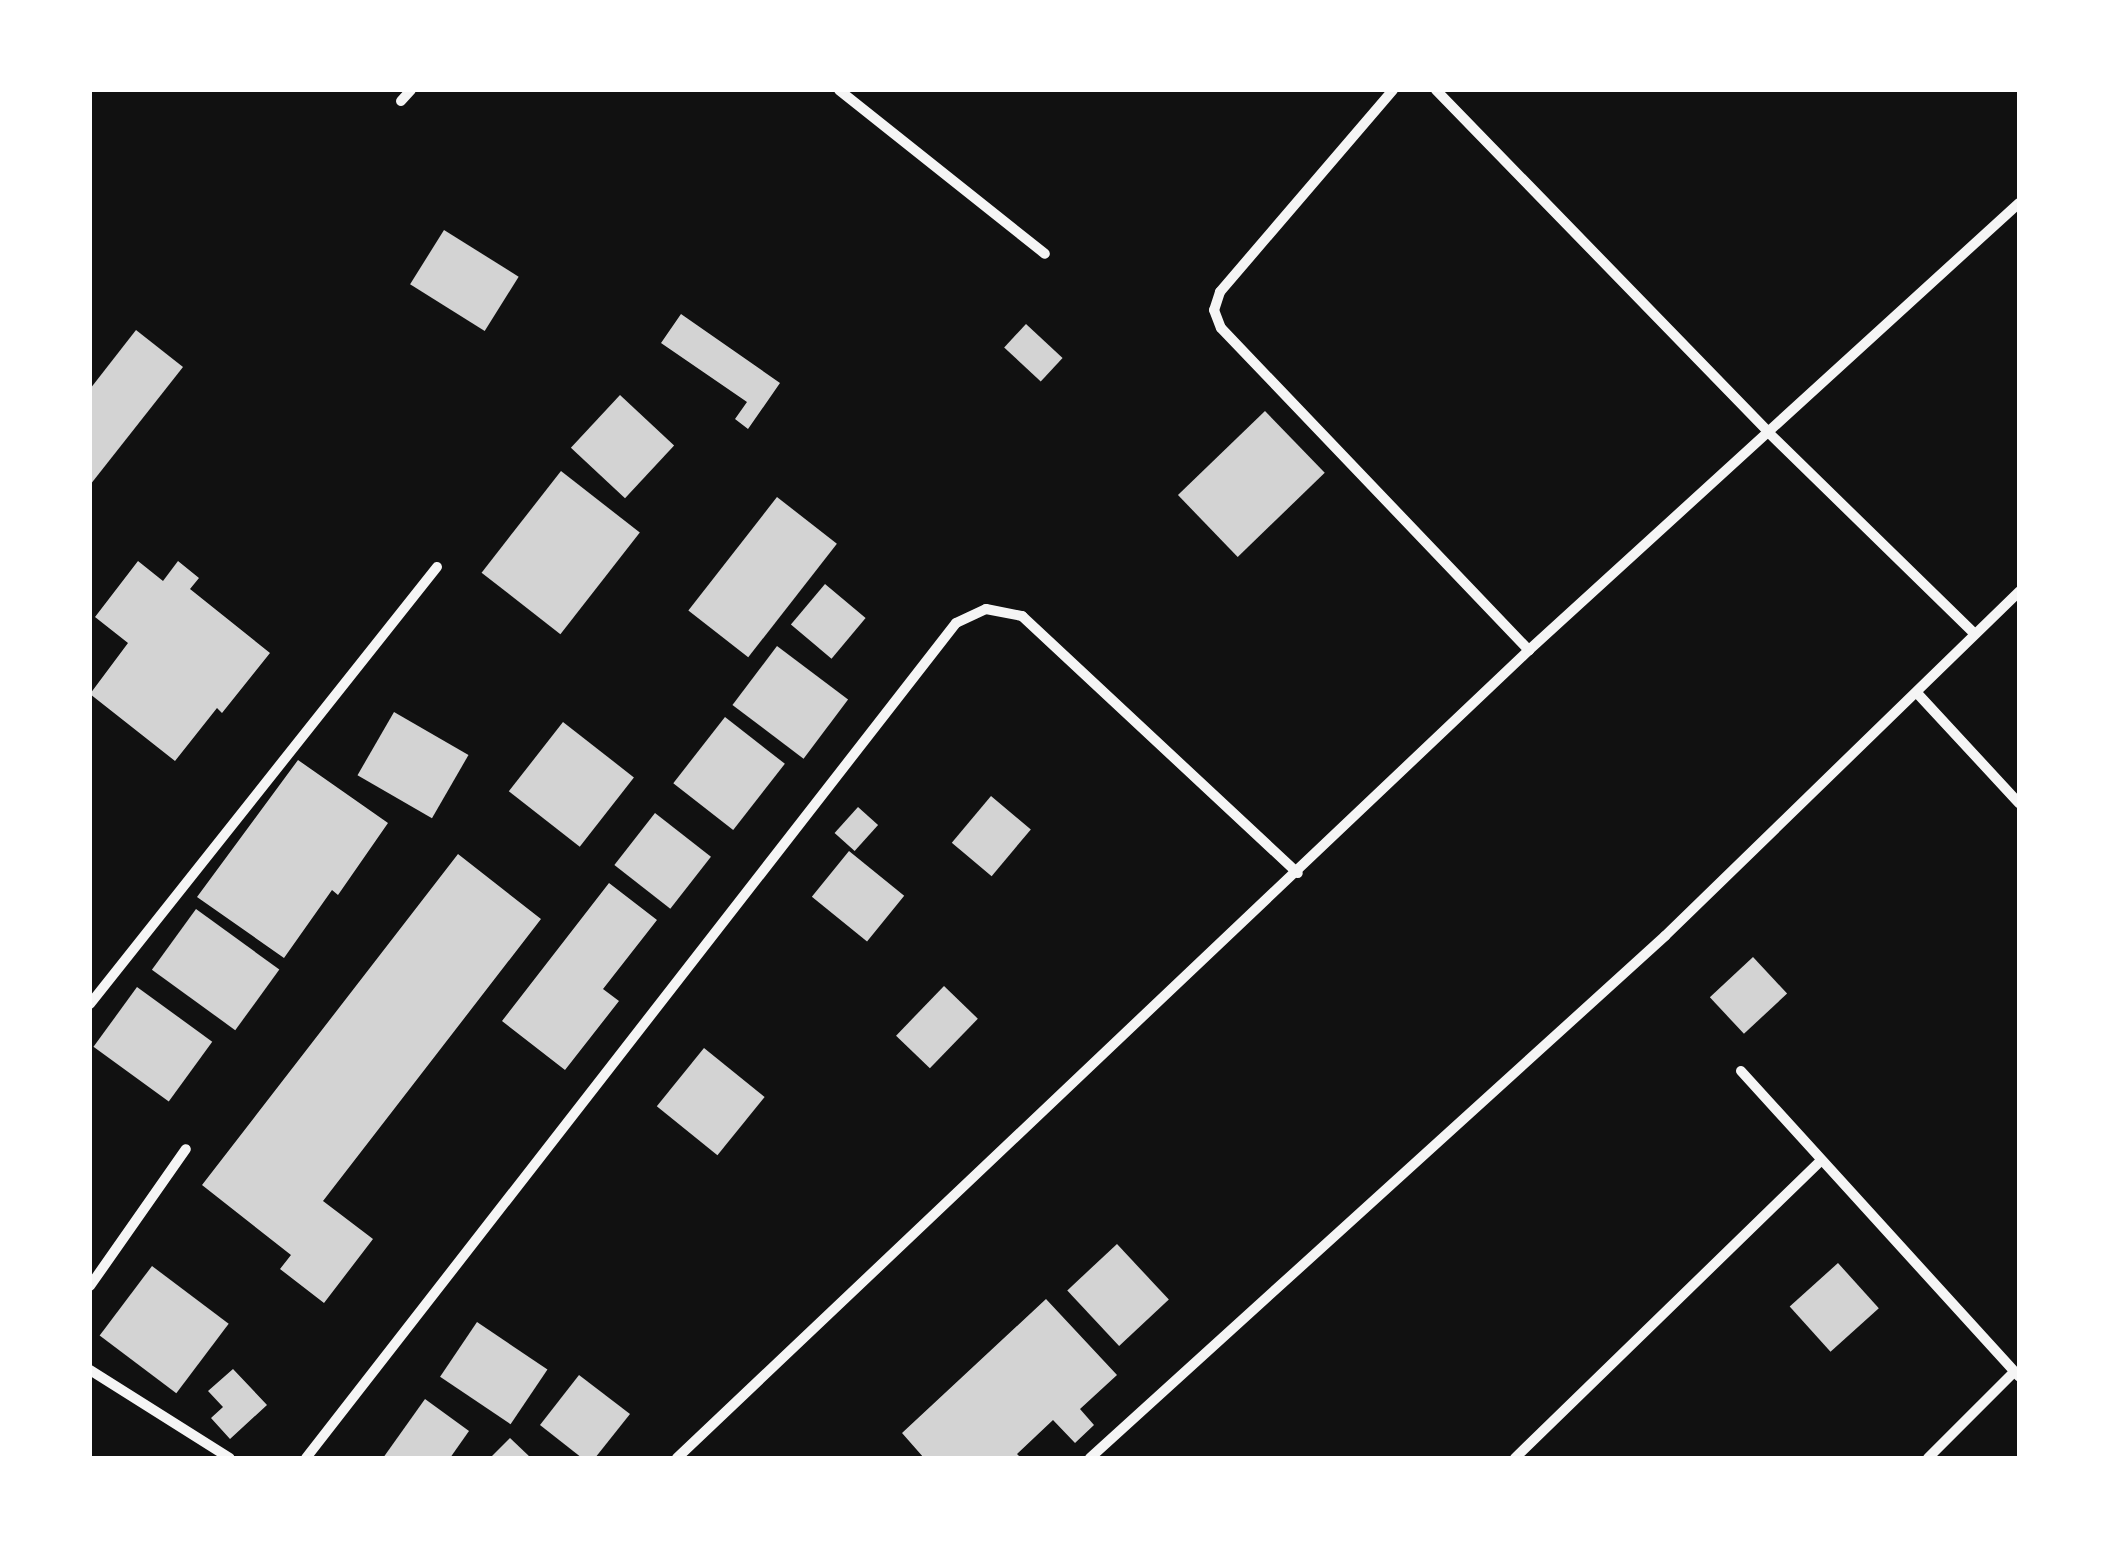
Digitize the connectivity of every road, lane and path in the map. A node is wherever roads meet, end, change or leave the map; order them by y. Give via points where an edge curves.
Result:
1 (411, 90) edge
2 (839, 90) edge
3 (1393, 90) edge
4 (1436, 90) edge
5 (402, 101) dead end
6 (2019, 203) edge
7 (1045, 254) dead end
8 (1770, 434) junction
9 (437, 568) dead end
10 (2019, 592) edge
11 (1974, 633) junction
12 (1528, 650) junction
13 (1916, 693) junction
14 (2019, 804) edge
15 (1298, 874) junction
16 (90, 1004) edge
17 (1741, 1072) dead end
18 (186, 1150) dead end
19 (1821, 1160) junction
20 (90, 1286) edge
21 (90, 1370) edge
22 (2016, 1375) edge
23 (230, 1458) edge
24 (306, 1458) edge
25 (677, 1458) edge
26 (1090, 1458) edge
27 (1515, 1458) edge
28 (1928, 1458) edge

1 - 5 street
2 - 7 street
3 - 12 street via 1220,292 1214,310 1221,328
4 - 8 street
6 - 8 street
8 - 11 street
8 - 12 street
9 - 16 street
10 - 11 street
11 - 13 street
12 - 15 street
13 - 14 street
13 - 26 street via 1665,936
15 - 24 street via 1022,616 986,609 956,623
15 - 25 street
17 - 19 street
18 - 20 street
19 - 22 street
19 - 27 street
21 - 23 street
22 - 28 street

